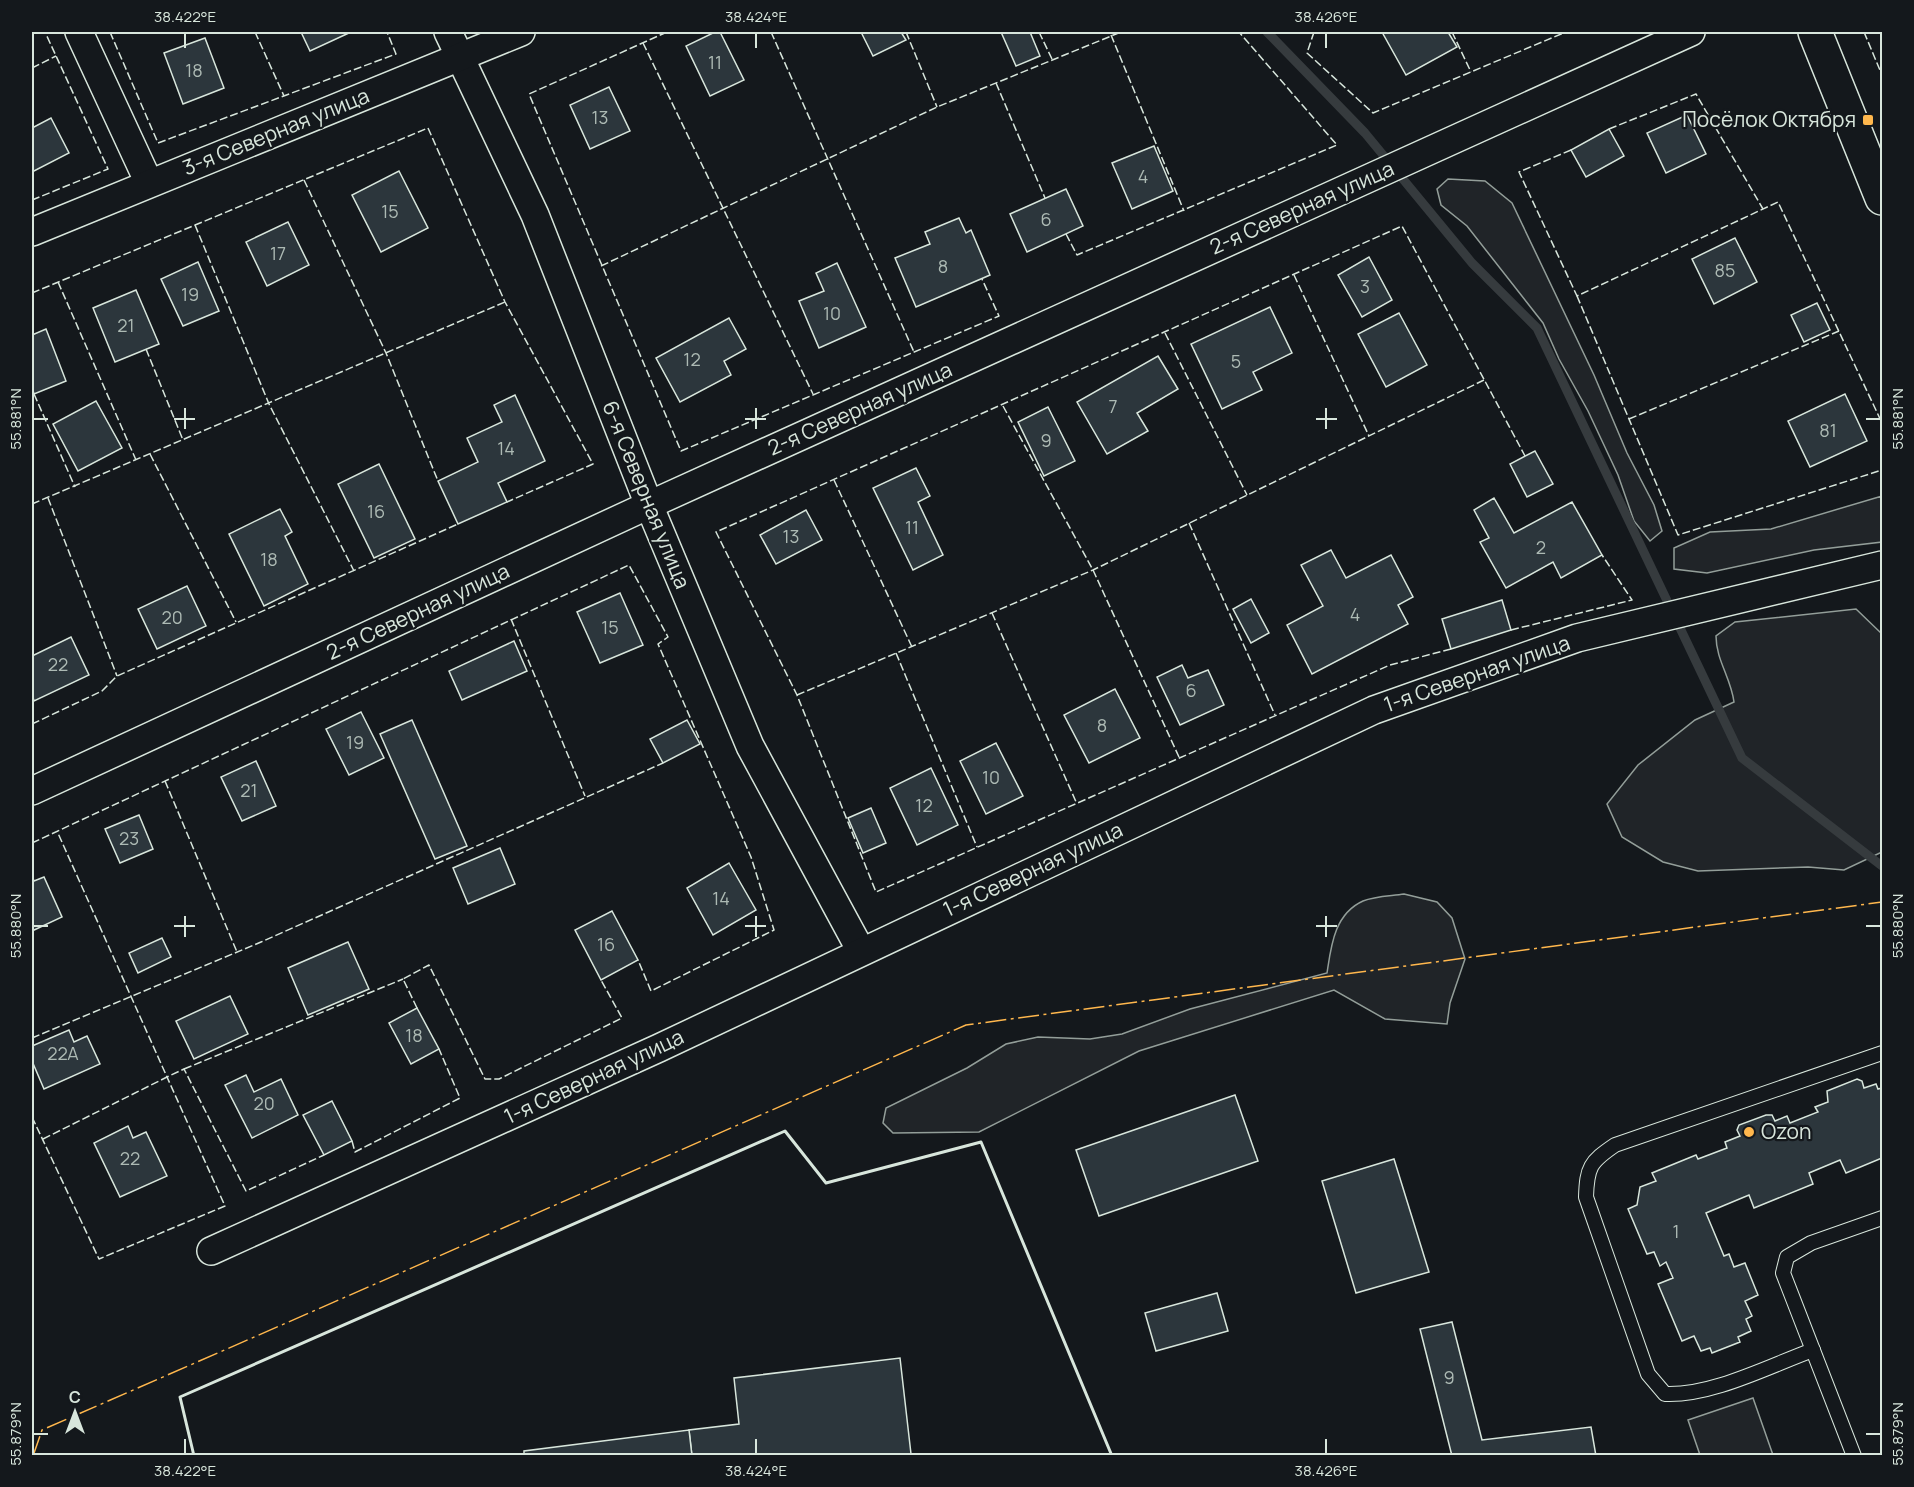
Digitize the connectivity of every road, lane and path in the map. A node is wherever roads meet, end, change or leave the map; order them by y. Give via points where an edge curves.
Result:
1 (79, 32) edge
2 (448, 32) edge
3 (521, 32) edge
4 (1691, 32) edge
5 (1815, 32) edge
6 (461, 58) junction
7 (149, 183) junction
8 (1882, 198) edge
9 (32, 232) edge
10 (649, 505) junction
11 (1882, 565) edge
12 (32, 791) edge
13 (861, 951) junction
14 (1882, 1053) edge
15 (1882, 1218) edge
16 (211, 1251) dead end
17 (1813, 1350) junction
18 (1854, 1455) edge

1 - 7 street
2 - 6 street, 6-я Северная улица
3 - 6 street, 3-я Северная улица
4 - 10 street, 2-я Северная улица
5 - 8 highway
6 - 7 street, 3-я Северная улица
6 - 10 street, 6-я Северная улица via 535,215
7 - 9 street, 3-я Северная улица
10 - 12 street, 2-я Северная улица
10 - 13 street, 6-я Северная улица via 750,746
11 - 13 street, 1-я Северная улица via 1577,638 1374,710
13 - 16 street, 1-я Северная улица via 659,1048
14 - 17 lane via 1615,1145 1597,1157 1587,1171 1586,1197 1597,1230 1648,1374 1665,1394 1707,1388
15 - 17 lane via 1811,1243 1787,1257 1783,1273
17 - 18 lane

